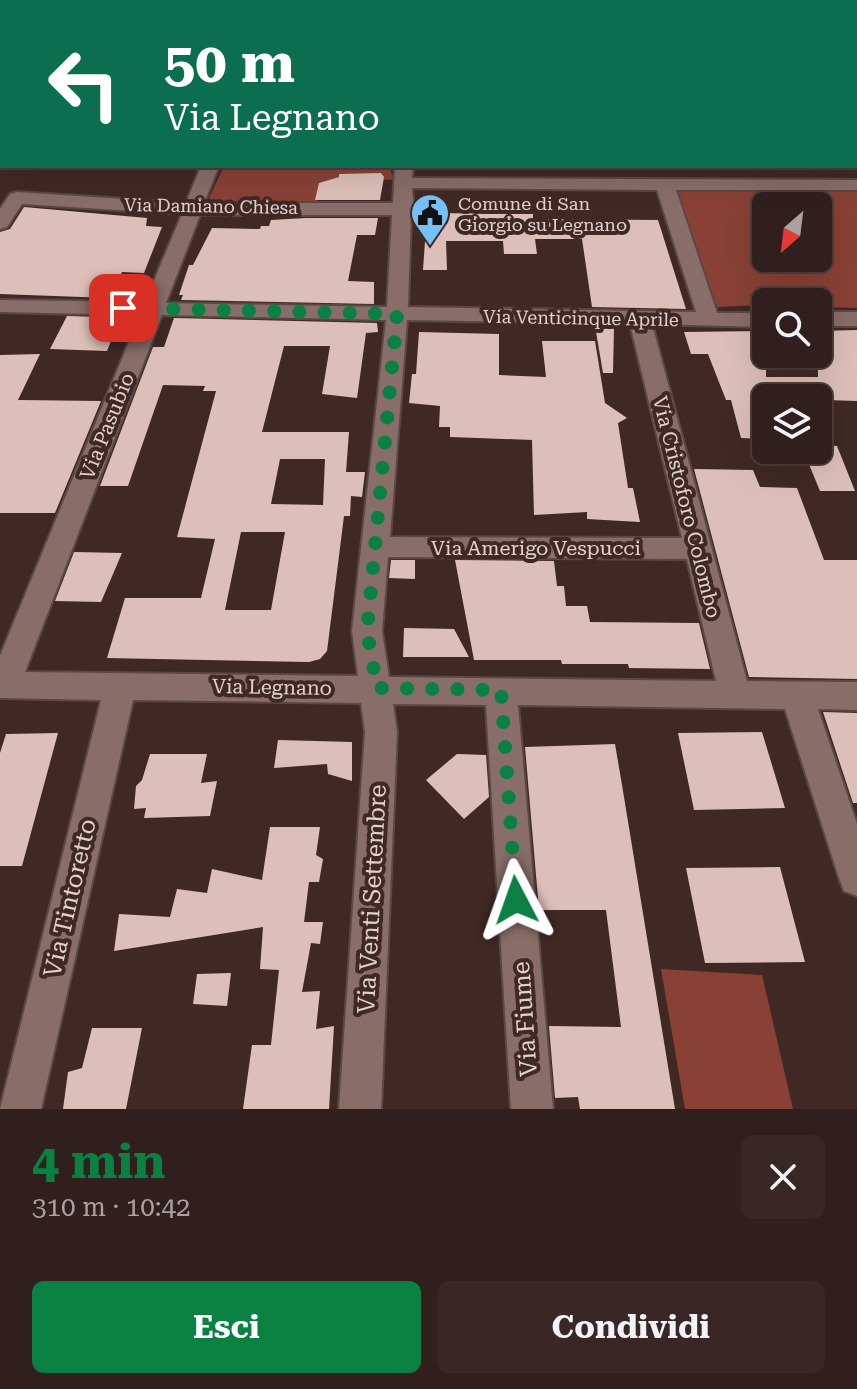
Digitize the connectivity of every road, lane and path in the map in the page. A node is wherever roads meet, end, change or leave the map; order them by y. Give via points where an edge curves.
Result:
1 (209, 168) edge
2 (405, 175) edge
3 (665, 185) junction
4 (857, 185) edge
5 (191, 209) junction
6 (405, 209) junction
7 (0, 223) edge
8 (0, 306) edge
9 (154, 309) junction
10 (397, 314) junction
11 (832, 319) edge
12 (857, 319) edge
13 (640, 320) junction
14 (709, 320) junction
15 (752, 320) edge
16 (375, 547) junction
17 (698, 549) junction
18 (2, 685) edge
19 (120, 686) junction
20 (377, 688) junction
21 (501, 690) junction
22 (735, 695) junction
23 (797, 695) junction
24 (857, 696) edge
25 (857, 878) edge
26 (20, 1109) edge
27 (360, 1109) edge
28 (532, 1109) edge

1 - 5 street, Via Pasubio
2 - 3 street
2 - 6 street, Via Venti Settembre
3 - 4 street
3 - 14 street
5 - 6 street, Via Damiano Chiesa
5 - 7 street, Via Damiano Chiesa via 17,198
5 - 9 street, Via Pasubio
6 - 10 street, Via Venti Settembre
8 - 9 street, Via Venticinque Aprile
9 - 10 street, Via Venticinque Aprile
9 - 18 street, Via Pasubio
10 - 13 street, Via Venticinque Aprile
10 - 16 street, Via Venti Settembre
11 - 12 street
13 - 14 street, Via Venticinque Aprile
13 - 17 street, Via Cristoforo Colombo
14 - 15 street, Via Venticinque Aprile
16 - 17 street, Via Amerigo Vespucci
16 - 20 street, Via Venti Settembre via 367,631
17 - 22 street, Via Cristoforo Colombo
18 - 19 street, Via Legnano
19 - 20 street, Via Legnano
19 - 26 street, Via Tintoretto
20 - 21 street, Via Legnano
20 - 27 street, Via Venti Settembre via 381,732
21 - 22 street, Via Legnano
21 - 28 street, Via Fiume
22 - 23 street, Via Legnano
23 - 24 street, Via Legnano
23 - 25 street

